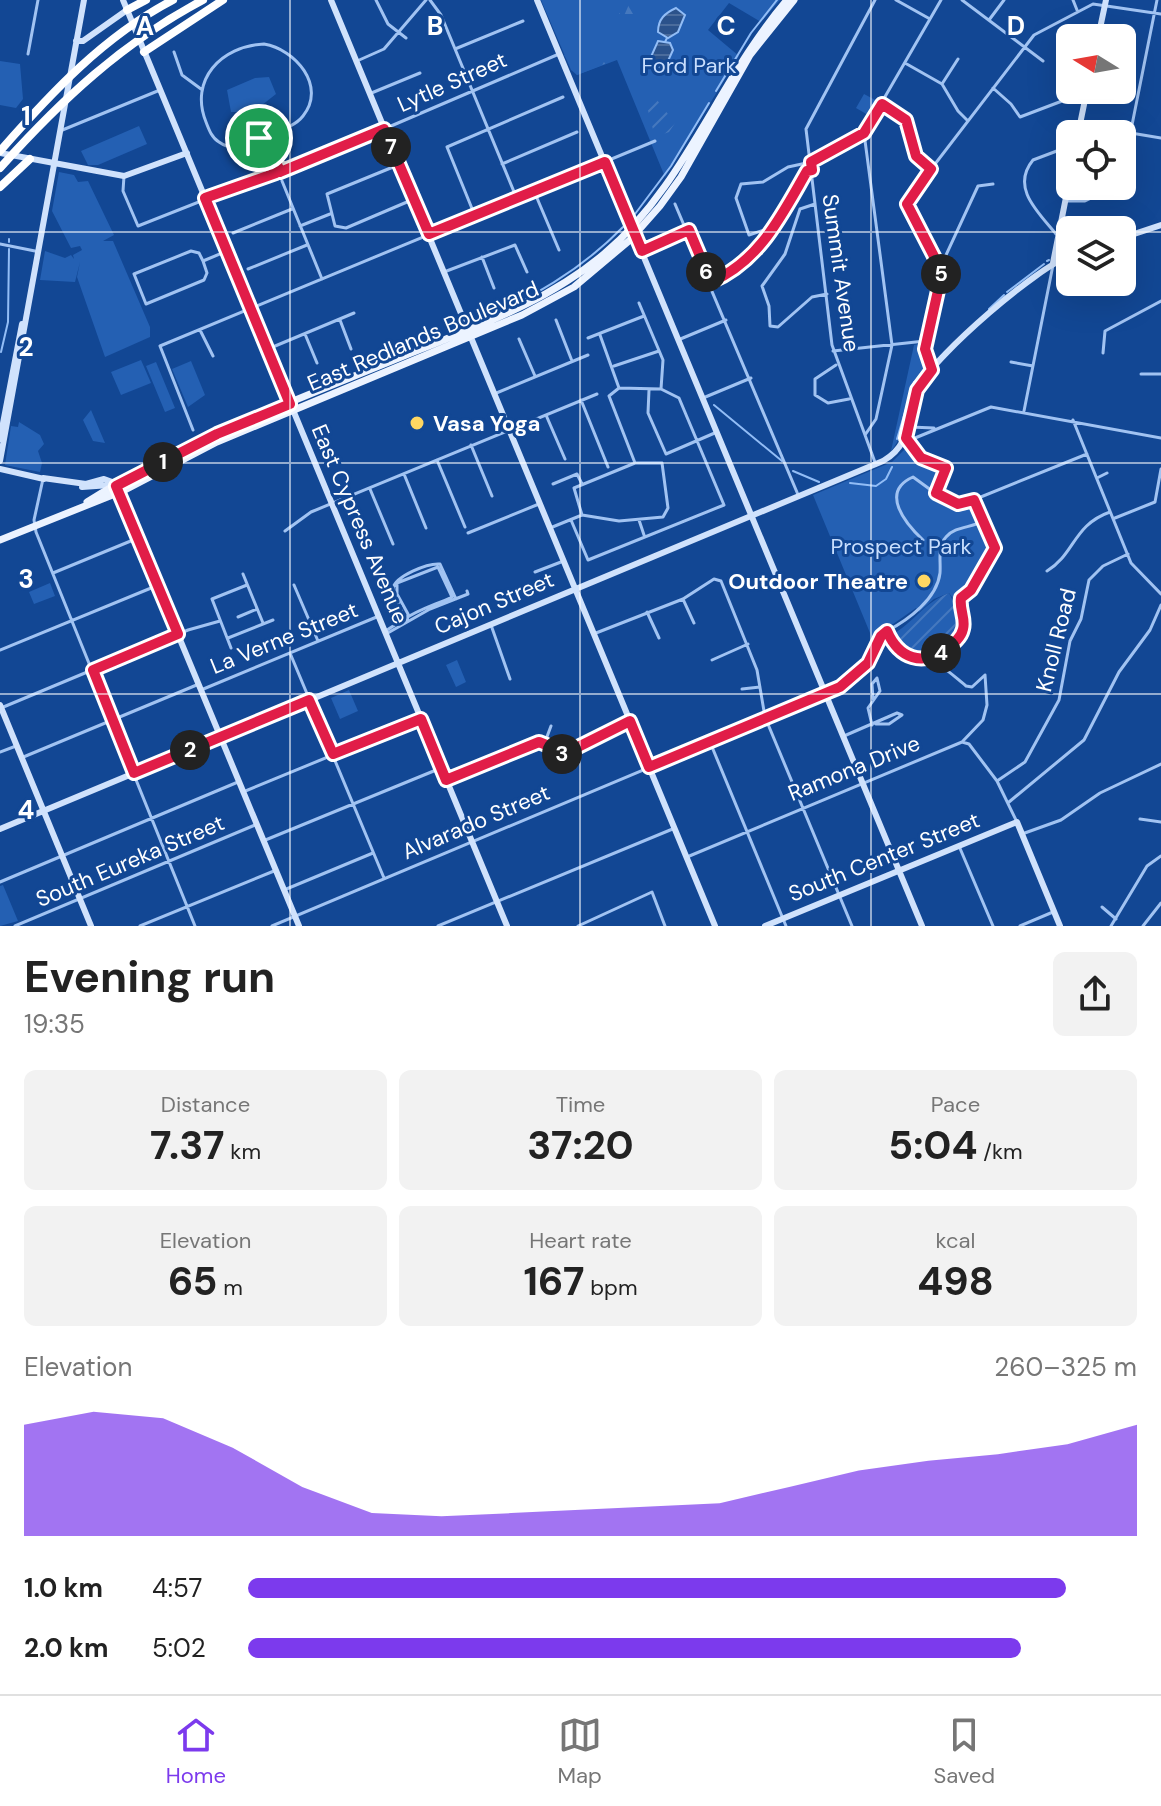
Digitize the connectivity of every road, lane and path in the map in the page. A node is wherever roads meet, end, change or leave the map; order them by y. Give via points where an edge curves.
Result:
1 (38, 0) edge
2 (84, 0) edge
3 (123, 0) edge
4 (146, 0) edge
5 (173, 0) edge
6 (203, 0) edge
7 (223, 0) edge
8 (331, 0) edge
9 (376, 0) edge
10 (428, 0) edge
11 (537, 0) edge
12 (787, 0) edge
13 (794, 0) edge
14 (875, 0) edge
15 (896, 0) edge
16 (941, 0) edge
17 (962, 0) edge
18 (1004, 0) edge
19 (1073, 0) edge
20 (1157, 0) edge
21 (1106, 2) edge
22 (127, 10) junction
23 (1077, 10) junction
24 (1154, 13) junction
25 (1161, 14) edge
26 (930, 19) junction
27 (989, 20) junction
28 (523, 21) dead end
29 (1101, 24) edge
30 (400, 33) junction
31 (406, 38) dead end
32 (76, 41) junction
33 (1024, 47) junction
34 (455, 49) junction
35 (144, 52) junction
36 (174, 52) dead end
37 (28, 54) dead end
38 (560, 54) junction
39 (958, 59) dead end
40 (357, 61) junction
41 (1043, 61) dead end
42 (905, 63) junction
43 (420, 73) dead end
44 (942, 84) junction
45 (993, 88) junction
46 (201, 89) junction
47 (160, 90) junction
48 (473, 92) junction
49 (369, 94) junction
50 (563, 97) dead end
51 (1056, 103) edge
52 (882, 104) junction
53 (1133, 120) edge
54 (968, 121) junction
55 (487, 128) junction
56 (384, 129) junction
57 (60, 131) junction
58 (577, 132) dead end
59 (864, 133) junction
60 (1136, 134) edge
61 (266, 135) junction
62 (259, 138) junction
63 (1161, 138) edge
64 (655, 141) dead end
65 (1056, 151) edge
66 (0, 152) edge
67 (187, 153) junction
68 (30, 159) junction
69 (605, 162) junction
70 (811, 162) junction
71 (54, 164) junction
72 (502, 164) junction
73 (399, 165) junction
74 (1, 167) edge
75 (931, 169) junction
76 (812, 170) junction
77 (278, 172) junction
78 (124, 176) junction
79 (282, 181) dead end
80 (993, 184) dead end
81 (0, 187) edge
82 (534, 191) junction
83 (205, 198) junction
84 (414, 199) junction
85 (517, 199) junction
86 (1087, 200) edge
87 (1066, 201) joint
88 (675, 204) dead end
89 (815, 204) junction
90 (293, 209) junction
91 (330, 214) junction
92 (475, 216) junction
93 (1063, 216) edge
94 (1161, 225) edge
95 (300, 226) junction
96 (634, 230) junction
97 (689, 230) junction
98 (771, 232) junction
99 (233, 233) dead end
100 (1056, 233) edge
101 (1136, 233) edge
102 (429, 234) junction
103 (0, 244) edge
104 (308, 245) junction
105 (559, 250) dead end
106 (1056, 250) edge
107 (38, 251) junction
108 (227, 251) junction
109 (642, 251) junction
110 (482, 257) junction
111 (203, 261) junction
112 (1056, 262) edge
113 (1053, 263) junction
114 (940, 268) junction
115 (248, 269) dead end
116 (444, 272) junction
117 (527, 272) dead end
118 (322, 279) junction
119 (711, 282) junction
120 (494, 288) dead end
121 (30, 293) junction
122 (827, 294) junction
123 (1161, 301) edge
124 (639, 303) dead end
125 (251, 309) junction
126 (354, 313) dead end
127 (644, 316) junction
128 (340, 320) junction
129 (556, 320) dead end
130 (726, 320) junction
131 (200, 330) junction
132 (305, 334) junction
133 (469, 334) junction
134 (600, 334) junction
135 (588, 338) dead end
136 (519, 339) dead end
137 (678, 340) junction
138 (926, 340) junction
139 (892, 345) junction
140 (268, 349) junction
141 (351, 349) dead end
142 (659, 351) junction
143 (833, 351) junction
144 (1103, 353) dead end
145 (588, 355) dead end
146 (213, 356) dead end
147 (572, 361) junction
148 (1011, 362) dead end
149 (317, 363) dead end
150 (837, 365) junction
151 (612, 366) junction
152 (1033, 366) junction
153 (932, 370) junction
154 (1141, 374) dead end
155 (1161, 374) edge
156 (535, 376) junction
157 (751, 378) junction
158 (619, 388) junction
159 (650, 388) junction
160 (661, 389) junction
161 (494, 394) junction
162 (597, 394) dead end
163 (703, 398) junction
164 (849, 399) junction
165 (581, 400) junction
166 (291, 407) junction
167 (1024, 411) junction
168 (546, 414) junction
169 (1073, 420) junction
170 (909, 427) junction
171 (938, 427) junction
172 (193, 430) dead end
173 (509, 431) junction
174 (717, 432) junction
175 (865, 435) junction
176 (906, 438) junction
177 (1161, 438) edge
178 (0, 439) edge
179 (697, 440) junction
180 (471, 445) junction
181 (666, 454) junction
182 (1087, 454) junction
183 (437, 459) junction
184 (565, 459) dead end
185 (0, 461) edge
186 (635, 463) junction
187 (662, 463) junction
188 (876, 465) junction
189 (608, 467) dead end
190 (0, 469) edge
191 (1161, 469) edge
192 (1107, 473) dead end
193 (404, 474) junction
194 (43, 478) junction
195 (1097, 478) junction
196 (553, 484) dead end
197 (582, 484) junction
198 (91, 488) junction
199 (370, 488) junction
200 (116, 489) junction
201 (936, 493) junction
202 (492, 496) dead end
203 (96, 497) junction
204 (799, 497) junction
205 (974, 500) junction
206 (331, 504) junction
207 (539, 504) junction
208 (83, 506) junction
209 (1111, 512) junction
210 (582, 515) junction
211 (751, 517) junction
212 (1115, 519) junction
213 (571, 520) junction
214 (639, 520) junction
215 (985, 520) junction
216 (35, 526) junction
217 (465, 527) dead end
218 (426, 528) dead end
219 (549, 528) junction
220 (285, 531) dead end
221 (468, 533) dead end
222 (645, 537) junction
223 (138, 538) junction
224 (0, 540) edge
225 (923, 540) dead end
226 (393, 544) dead end
227 (1128, 554) junction
228 (563, 561) junction
229 (1047, 571) dead end
230 (535, 572) dead end
231 (53, 573) junction
232 (243, 574) dead end
233 (158, 585) junction
234 (247, 585) junction
235 (294, 585) dead end
236 (575, 589) junction
237 (1161, 594) edge
238 (455, 597) junction
239 (683, 599) junction
240 (1161, 605) edge
241 (257, 609) junction
242 (647, 612) junction
243 (379, 616) junction
244 (409, 616) junction
245 (238, 617) dead end
246 (72, 620) junction
247 (273, 620) dead end
248 (220, 621) junction
249 (405, 621) junction
250 (263, 623) junction
251 (694, 623) dead end
252 (491, 625) junction
253 (887, 631) junction
254 (386, 632) junction
255 (178, 634) junction
256 (593, 634) junction
257 (227, 638) junction
258 (659, 638) dead end
259 (318, 641) junction
260 (748, 644) junction
261 (231, 648) dead end
262 (0, 650) edge
263 (290, 653) junction
264 (712, 660) dead end
265 (926, 660) junction
266 (398, 664) junction
267 (93, 670) junction
268 (510, 679) dead end
269 (200, 687) junction
270 (760, 687) junction
271 (742, 689) dead end
272 (826, 694) junction
273 (873, 699) dead end
274 (309, 700) junction
275 (0, 707) edge
276 (765, 717) junction
277 (114, 719) junction
278 (421, 719) junction
279 (630, 721) junction
280 (874, 724) junction
281 (551, 726) dead end
282 (221, 736) junction
283 (844, 736) junction
284 (545, 742) junction
285 (710, 742) junction
286 (962, 742) junction
287 (16, 746) junction
288 (0, 752) edge
289 (333, 754) junction
290 (21, 758) junction
291 (1161, 764) edge
292 (649, 767) junction
293 (441, 768) junction
294 (134, 773) junction
295 (446, 780) junction
296 (997, 781) junction
297 (238, 782) junction
298 (862, 782) junction
299 (243, 792) junction
300 (1009, 802) junction
301 (353, 804) junction
302 (804, 806) junction
303 (44, 811) junction
304 (1140, 819) dead end
305 (151, 820) junction
306 (1017, 822) junction
307 (1161, 822) edge
308 (256, 825) junction
309 (675, 828) junction
310 (0, 829) edge
311 (745, 831) junction
312 (1022, 834) junction
313 (263, 841) junction
314 (472, 842) junction
315 (959, 846) junction
316 (373, 853) junction
317 (62, 856) junction
318 (1161, 856) edge
319 (687, 857) junction
320 (170, 862) junction
321 (276, 870) junction
322 (899, 871) junction
323 (384, 878) junction
324 (0, 882) edge
325 (284, 890) junction
326 (839, 896) junction
327 (80, 899) junction
328 (497, 903) junction
329 (1161, 903) edge
330 (187, 907) junction
331 (1102, 907) dead end
332 (1054, 912) junction
333 (295, 916) junction
334 (1116, 919) junction
335 (784, 922) edge
336 (15, 926) edge
337 (91, 926) edge
338 (140, 926) edge
339 (195, 926) edge
340 (272, 926) edge
341 (299, 926) edge
342 (438, 926) edge
343 (507, 926) edge
344 (578, 926) edge
345 (665, 926) edge
346 (715, 926) edge
347 (765, 926) edge
348 (852, 926) edge
349 (922, 926) edge
350 (993, 926) edge
351 (1020, 926) edge
352 (1060, 926) edge
353 (1111, 926) edge
354 (1143, 926) edge

1 - 37 street
2 - 32 street
3 - 22 street, East Cypress Avenue
4 - 22 highway
5 - 66 highway via 83,63
6 - 74 highway via 149,30 80,83
7 - 35 highway
8 - 40 street
9 - 30 street via 388,24
10 - 30 street
10 - 34 street
11 - 38 street
12 - 96 main road, East Redlands Boulevard via 749,46
13 - 96 main road, East Redlands Boulevard via 750,55 681,177
14 - 70 street, Summit Avenue via 808,120
15 - 26 street
16 - 26 street
17 - 27 street
18 - 27 street
19 - 23 street
20 - 24 street
21 - 23 street
21 - 24 street
21 - 29 street
22 - 32 street
22 - 35 street, East Cypress Avenue
23 - 33 street via 1034,35
24 - 25 street
24 - 53 street
26 - 42 street
27 - 33 street
28 - 34 street
30 - 31 street
30 - 40 street via 384,49
32 - 57 street
33 - 41 street
33 - 45 street
34 - 48 street
35 - 47 street, East Cypress Avenue
36 - 46 street via 182,75
38 - 48 street, Lytle Street
38 - 69 street
39 - 44 street
40 - 49 street
42 - 44 street
42 - 52 street
43 - 49 street
44 - 54 street
45 - 51 street via 1020,117
45 - 54 street
46 - 61 street via 216,62 240,50 264,44 289,53 307,77 310,102 299,120
46 - 62 street via 201,110 217,142 234,147
47 - 57 street
47 - 67 street, East Cypress Avenue
48 - 55 street
48 - 56 street, Lytle Street
49 - 56 street
50 - 55 street
52 - 59 street
52 - 75 street via 906,120 916,156
54 - 75 street
55 - 72 street
55 - 92 street via 447,147
56 - 73 street
56 - 77 street, Lytle Street
57 - 71 street
58 - 72 street
59 - 70 street
59 - 139 street
60 - 63 street
61 - 62 street
61 - 77 street
62 - 77 street
64 - 69 street
65 - 100 street via 1033,160 1025,185 1026,197
66 - 68 street
67 - 78 street
67 - 83 street, East Cypress Avenue
68 - 71 street
68 - 81 highway
69 - 82 street
69 - 96 street
70 - 76 street, Summit Avenue
70 - 98 street via 737,188 749,235
71 - 78 street
71 - 107 street
72 - 85 street
73 - 84 street
73 - 91 street via 327,194
75 - 114 street via 907,204
76 - 89 street, Summit Avenue
76 - 98 street
77 - 83 street, Lytle Street
78 - 83 street, Lytle Street via 123,191 138,226
79 - 90 street
80 - 114 street via 978,186
82 - 85 street
82 - 105 street
83 - 108 street, East Cypress Avenue
84 - 91 street via 342,229
84 - 102 street
85 - 92 street
86 - 87 street
87 - 93 street
88 - 97 street
89 - 122 street, Summit Avenue
89 - 122 street via 800,209 785,254 762,286 770,326 778,327 812,297
90 - 95 street
90 - 99 street
91 - 95 street
92 - 102 street
94 - 101 street
95 - 104 street
96 - 109 street
96 - 133 main road, East Redlands Boulevard via 574,287
97 - 109 street
97 - 119 street
98 - 119 street via 735,272
102 - 116 street
102 - 118 street
103 - 107 street
104 - 115 street
104 - 118 street
106 - 113 street
107 - 121 street
108 - 111 street
108 - 125 street, East Cypress Avenue
109 - 137 street
110 - 116 street
110 - 117 street via 515,245
110 - 120 street
111 - 111 street via 204,280 146,304 134,274 191,251
112 - 113 street
113 - 152 street
113 - 153 street
114 - 138 street
116 - 133 street
118 - 125 street
119 - 130 street
121 - 178 street
121 - 185 street
122 - 143 street, Summit Avenue
123 - 144 street via 1105,331
124 - 127 street
125 - 131 street
125 - 140 street, East Cypress Avenue
126 - 128 street
127 - 134 street
127 - 142 street
128 - 132 street
128 - 141 street
129 - 147 street
130 - 137 street
130 - 157 street
131 - 146 street
131 - 172 street via 158,350
132 - 140 street
132 - 149 street
133 - 161 street
133 - 166 main road, East Redlands Boulevard
134 - 135 street
134 - 151 street
136 - 156 street
137 - 163 street
138 - 139 street
138 - 153 street
139 - 143 street
139 - 175 street via 876,419
140 - 166 street, East Cypress Avenue
142 - 151 street
142 - 160 street via 664,365
143 - 150 street, Summit Avenue
145 - 147 street
147 - 156 street
148 - 152 street
150 - 164 street, Summit Avenue
150 - 164 street via 817,376 814,392 828,403
151 - 158 street
152 - 167 street
153 - 170 street via 917,390
154 - 155 street
156 - 161 street
157 - 163 street
157 - 204 street
158 - 159 street
158 - 186 street via 611,392 609,402
159 - 160 street
159 - 181 street via 648,413
160 - 179 street via 679,398
161 - 173 street
162 - 165 street
163 - 174 street
164 - 175 street, Summit Avenue
165 - 168 street
165 - 189 street
166 - 200 main road, East Redlands Boulevard via 217,434
166 - 206 street, East Cypress Avenue
167 - 169 street, Cajon Street
167 - 171 street, Cajon Street via 984,408
168 - 173 street
168 - 184 street
169 - 177 street, Cajon Street
169 - 182 street
170 - 171 street, Cajon Street
170 - 176 street
171 - 176 street, Cajon Street
173 - 180 street
173 - 207 street
174 - 179 street
174 - 211 street
175 - 188 street, Summit Avenue
176 - 188 street, Cajon Street via 892,456
176 - 201 street via 921,458 946,468
179 - 181 street
179 - 222 street via 724,505
180 - 183 street
180 - 202 street
181 - 187 street
182 - 195 street
182 - 205 street
183 - 193 street
183 - 217 street
186 - 187 street
186 - 197 street
187 - 214 street via 667,511
188 - 204 street, Cajon Street
190 - 194 street
191 - 212 street via 1155,502
192 - 195 street
193 - 199 street
193 - 218 street
194 - 198 street
194 - 200 street via 86,484 108,480
194 - 216 street
195 - 209 street
196 - 197 street via 577,474
197 - 210 street via 572,491
198 - 200 street via 106,484
198 - 203 main road
199 - 206 street
199 - 226 street
200 - 203 main road, East Redlands Boulevard
200 - 208 main road, East Redlands Boulevard
200 - 223 street
201 - 205 street via 958,504
201 - 225 street via 913,477 897,496 901,516
203 - 208 main road, East Redlands Boulevard
204 - 211 street, Cajon Street
205 - 215 street
206 - 220 street via 306,514
206 - 243 street, East Cypress Avenue
207 - 219 street
207 - 221 street
208 - 216 main road, East Redlands Boulevard
209 - 212 street
209 - 229 street via 1086,524
210 - 213 street
210 - 214 street
211 - 236 street, Cajon Street
211 - 272 street
212 - 227 street
213 - 219 street
213 - 222 street via 588,560
214 - 222 street
215 - 253 street via 949,534 935,588 910,617
215 - 265 street via 994,551 961,598 963,631 952,645
216 - 224 main road, East Redlands Boulevard
216 - 231 street
219 - 228 street
223 - 231 street
223 - 233 street
227 - 237 street
227 - 296 street, Knoll Road via 1089,580 1059,700 1025,762
228 - 230 street
228 - 236 street
231 - 246 street
232 - 234 street
233 - 246 street
233 - 255 street
234 - 241 street
234 - 248 street via 212,599
235 - 259 street
236 - 252 street, Cajon Street
236 - 256 street
238 - 244 street
238 - 244 street via 438,567 401,579 396,590
238 - 249 street
238 - 249 street via 440,564 399,577 393,591
239 - 242 street
239 - 251 street
239 - 260 street via 718,579
240 - 300 street via 1084,740
241 - 245 street
241 - 250 street
242 - 256 street
242 - 258 street
243 - 254 street, East Cypress Avenue
243 - 259 street, La Verne Street
244 - 249 street
246 - 262 street
246 - 267 street
247 - 250 street
248 - 255 street
248 - 257 street
249 - 254 street
250 - 257 street
252 - 266 street, Cajon Street
252 - 268 street
253 - 265 street via 904,654
253 - 272 street, Alvarado Street via 868,663
254 - 266 street, East Cypress Avenue
255 - 267 street
255 - 269 street
256 - 279 street
257 - 261 street
259 - 263 street, La Verne Street
260 - 264 street
260 - 270 street
263 - 269 street, La Verne Street
263 - 274 street
265 - 286 street via 968,687 985,675 984,719
266 - 274 street, Cajon Street
266 - 278 street, East Cypress Avenue
267 - 275 street
267 - 277 street
269 - 277 street, La Verne Street
269 - 282 street
270 - 271 street
270 - 276 street
272 - 276 street, Alvarado Street
272 - 283 street
273 - 280 street via 868,711
274 - 282 street, Cajon Street
274 - 289 street
275 - 287 street
276 - 285 street, Alvarado Street
276 - 302 street
277 - 290 street, La Verne Street
277 - 294 street
278 - 289 street
278 - 293 street, East Cypress Avenue
279 - 284 street via 566,753
279 - 292 street
280 - 280 street via 889,724 902,715 897,713
280 - 283 street
281 - 284 street
282 - 294 street, Cajon Street
282 - 297 street
283 - 298 street
284 - 295 street
285 - 292 street, Alvarado Street
285 - 311 street
286 - 296 street via 968,742
286 - 298 street, Ramona Drive
287 - 288 street
287 - 290 street
289 - 299 street
289 - 301 street
290 - 303 street
291 - 312 street via 1100,793 1061,820
292 - 309 street
292 - 314 street, Alvarado Street
293 - 295 street, East Cypress Avenue
293 - 301 street
294 - 303 street, Cajon Street
294 - 305 street
295 - 314 street, East Cypress Avenue
296 - 300 street
297 - 299 street
297 - 305 street
298 - 302 street, Ramona Drive
298 - 322 street
299 - 308 street
300 - 306 street
301 - 313 street
301 - 316 street
302 - 311 street, Ramona Drive
302 - 326 street
303 - 310 street, Cajon Street
303 - 317 street
304 - 307 street
305 - 317 street
305 - 320 street
306 - 312 street
306 - 315 street, South Center Street
308 - 313 street
308 - 320 street, South Eureka Street
309 - 319 street
309 - 328 street
311 - 319 street, Ramona Drive
311 - 335 street
312 - 332 street
313 - 321 street
314 - 323 street, Alvarado Street
314 - 328 street, East Cypress Avenue
315 - 322 street, South Center Street
315 - 350 street
316 - 323 street
316 - 325 street
317 - 324 street
317 - 327 street
318 - 334 street via 1147,866
319 - 346 street
320 - 327 street, South Eureka Street
320 - 330 street
321 - 325 street
321 - 330 street
322 - 326 street, South Center Street
322 - 349 street
323 - 333 street, Alvarado Street
325 - 333 street
326 - 335 street, South Center Street
326 - 348 street
327 - 336 street, South Eureka Street
327 - 337 street
328 - 342 street
328 - 343 street, East Cypress Avenue
329 - 354 street
330 - 338 street
330 - 339 street
331 - 334 street
332 - 351 street
332 - 352 street
333 - 340 street, Alvarado Street
333 - 341 street
334 - 353 street
335 - 347 street, South Center Street
344 - 345 street via 652,892

